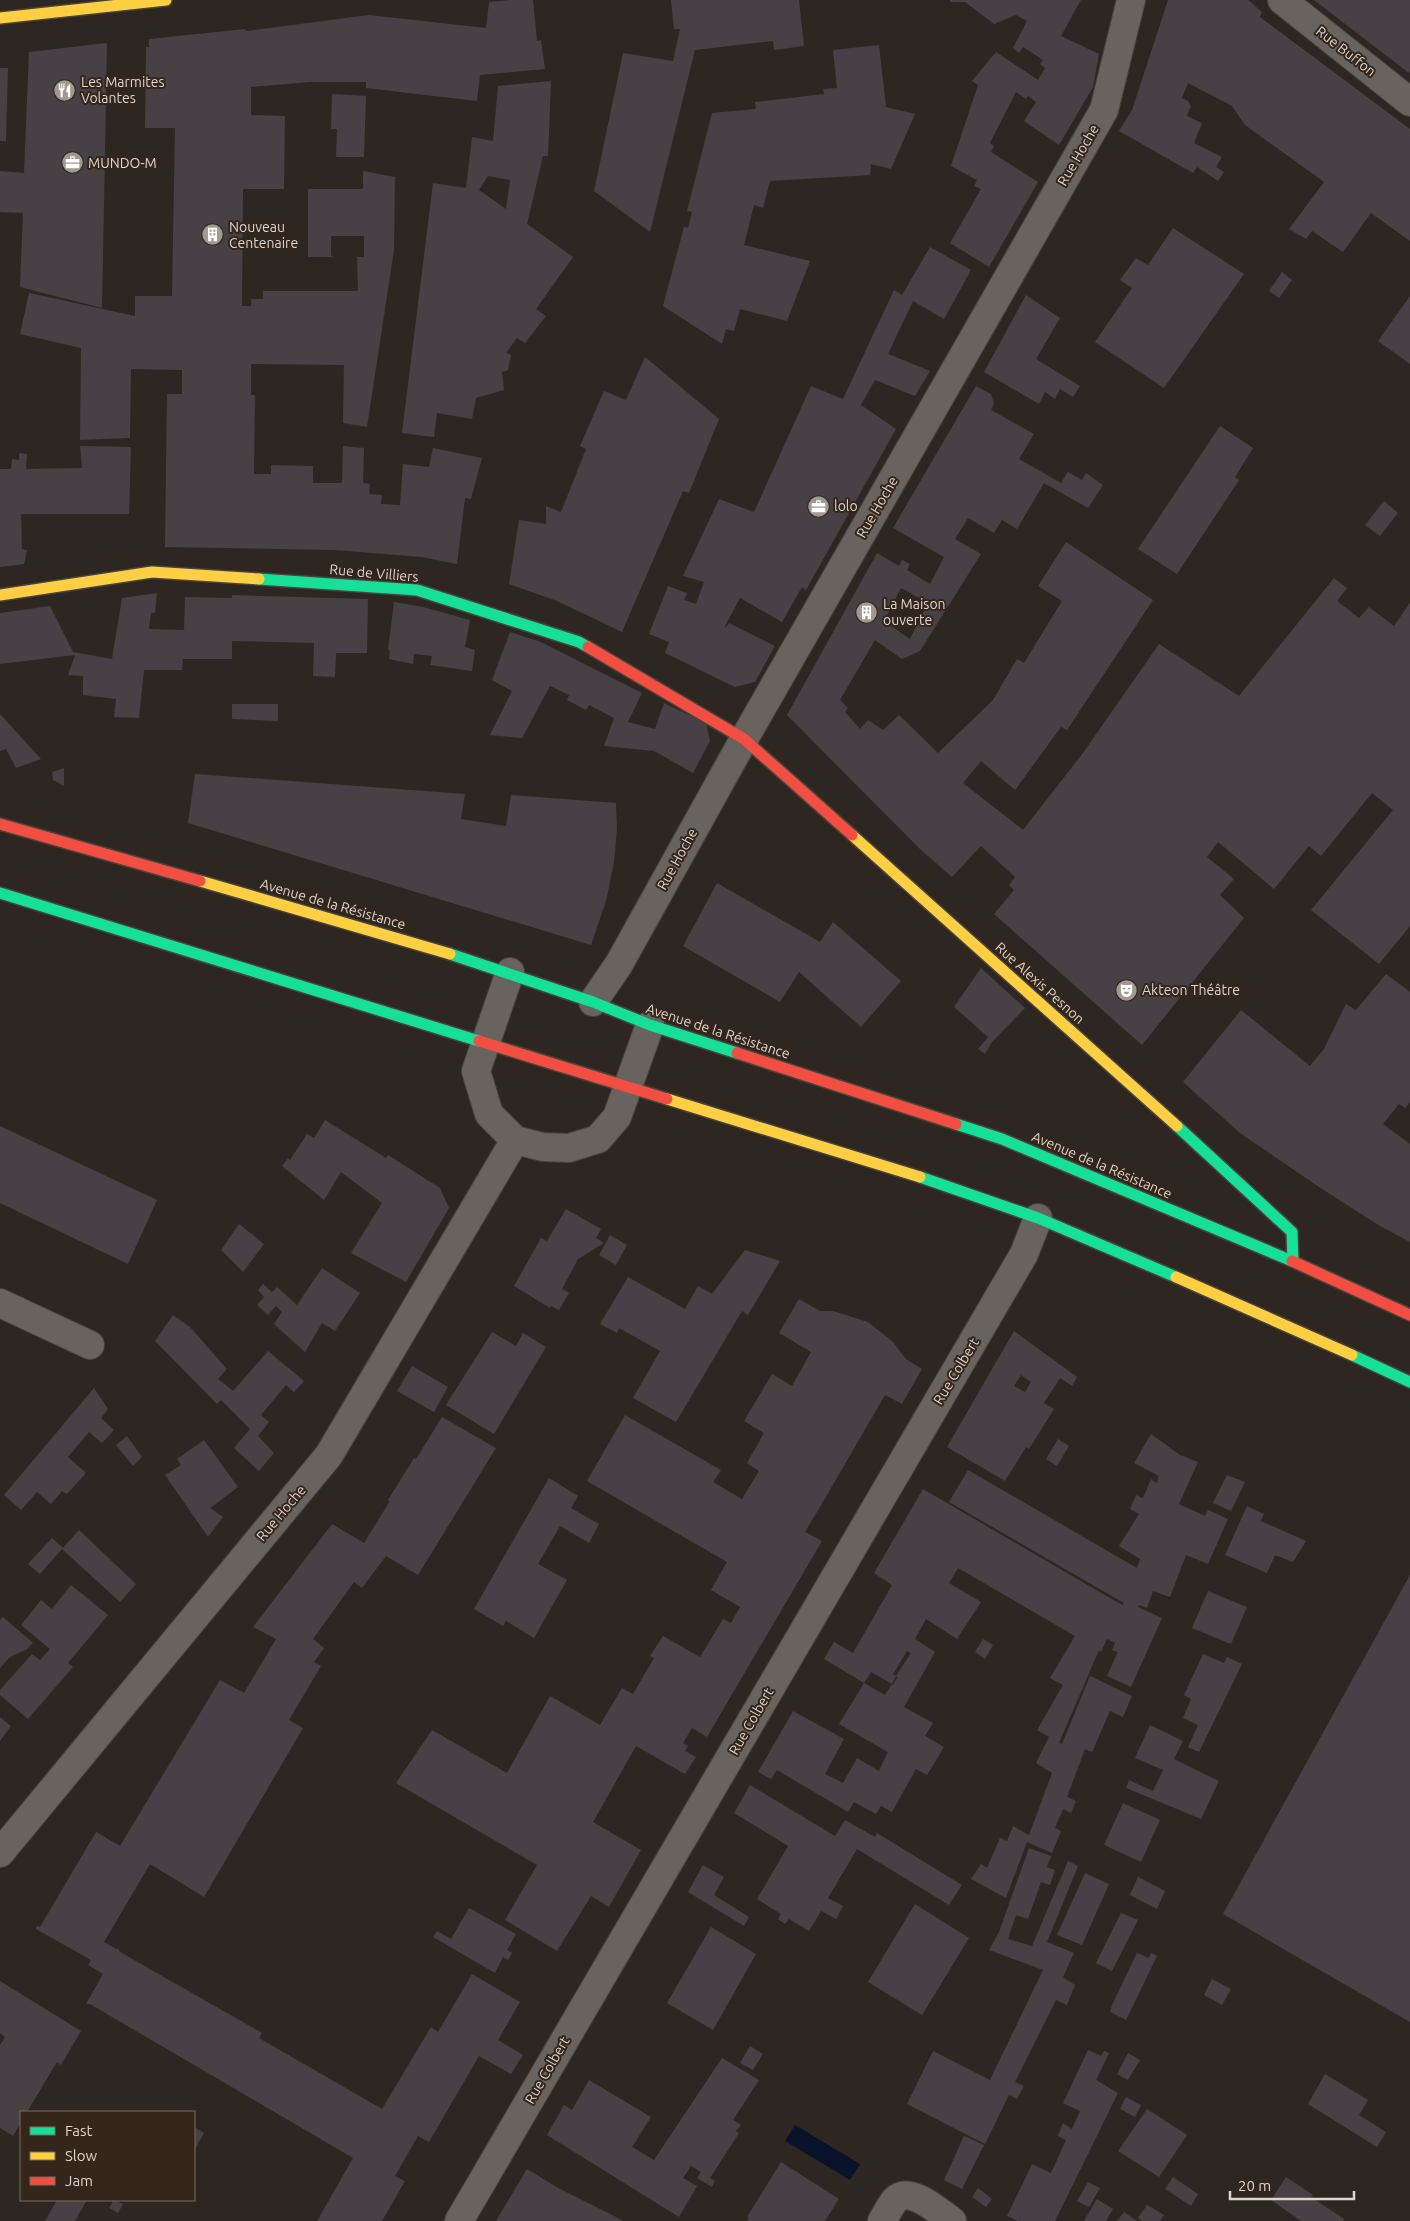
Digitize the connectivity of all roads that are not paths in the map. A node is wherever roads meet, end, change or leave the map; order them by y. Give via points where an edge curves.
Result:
1 (166, 0) edge
2 (1131, 0) edge
3 (1282, 0) edge
4 (0, 18) edge
5 (1410, 102) edge
6 (0, 596) edge
7 (744, 739) junction
8 (0, 824) edge
9 (0, 893) edge
10 (510, 972) junction
11 (593, 1002) junction
12 (650, 1025) junction
13 (486, 1044) junction
14 (628, 1087) junction
15 (515, 1140) junction
16 (1038, 1218) junction
17 (1293, 1261) junction
18 (0, 1304) edge
19 (1410, 1315) edge
20 (90, 1345) dead end
21 (1410, 1382) edge
22 (0, 1853) edge
23 (459, 2221) edge
24 (882, 2221) edge
25 (952, 2221) edge

1 - 4 main road
2 - 7 street, Rue Hoche via 1104,110
3 - 5 street, Rue Buffon
6 - 7 main road, Rue de Villiers via 152,572 417,590 579,642
7 - 11 street, Rue Hoche via 619,964
7 - 17 main road, Rue Alexis Pesnon via 1292,1232
8 - 10 main road, Avenue de la Résistance
9 - 13 main road
10 - 11 main road, Avenue de la Résistance
10 - 13 street
11 - 12 main road, Avenue de la Résistance
12 - 14 street
12 - 17 main road, Avenue de la Résistance via 1002,1139
13 - 14 main road
13 - 15 street via 476,1071 482,1095 489,1114
14 - 15 street via 617,1117 598,1139 568,1148 543,1147
14 - 16 main road via 943,1184
15 - 22 street, Rue Hoche via 329,1455
16 - 21 main road via 1313,1336
16 - 23 street, Rue Colbert via 1015,1270
17 - 19 main road, Avenue de la Résistance
18 - 20 street
24 - 25 street via 896,2200 910,2196 920,2199

